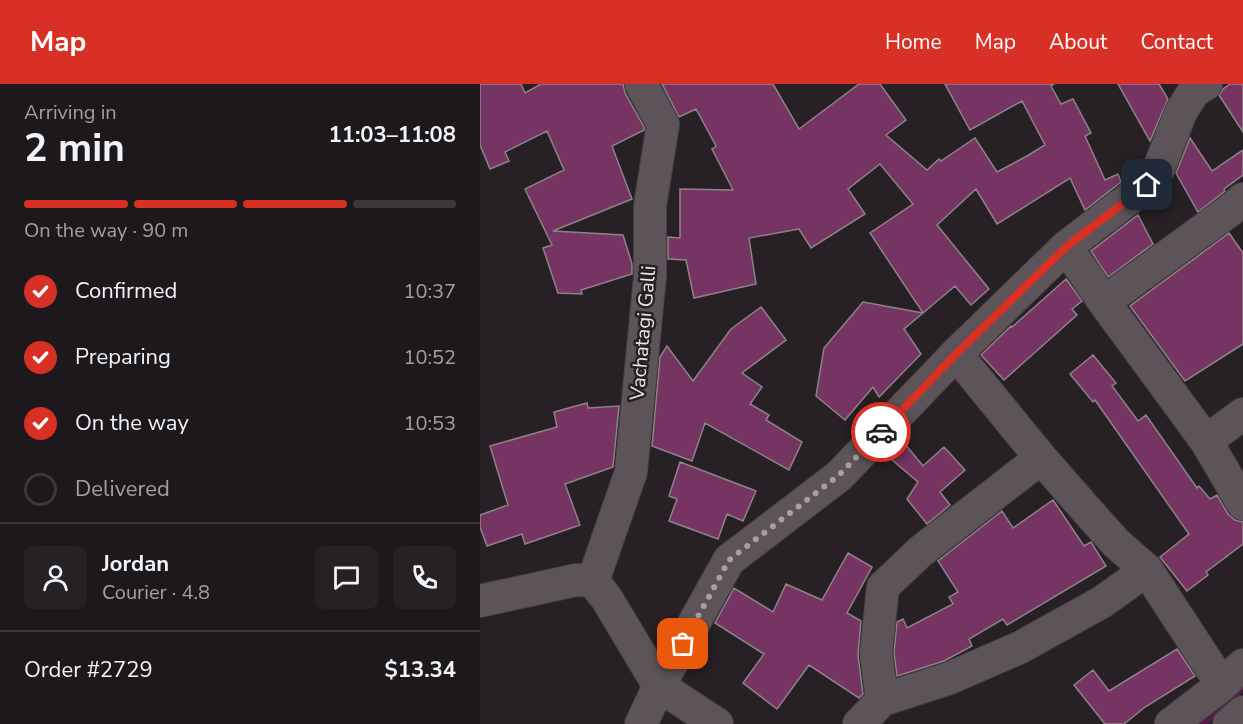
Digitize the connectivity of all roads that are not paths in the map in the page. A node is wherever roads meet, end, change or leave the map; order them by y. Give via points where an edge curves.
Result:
1 (641, 84) edge
2 (1206, 84) edge
3 (1238, 213) edge
4 (1066, 247) junction
5 (1104, 302) junction
6 (956, 354) junction
7 (1243, 414) edge
8 (1206, 441) junction
9 (1041, 458) junction
10 (1243, 504) edge
11 (1147, 570) junction
12 (593, 581) junction
13 (480, 601) edge
14 (1232, 675) edge
15 (659, 686) junction
16 (882, 700) junction
17 (1243, 712) edge
18 (641, 724) edge
19 (717, 724) edge
20 (859, 724) edge
21 (1171, 724) edge
22 (1229, 724) edge

1 - 12 street, Vachatagi Galli via 663,124 650,206 651,276 631,472
2 - 4 street via 1194,91 1181,112 1159,168 1147,185
3 - 5 street
4 - 5 street
4 - 6 street
5 - 8 street
6 - 9 street
6 - 15 street via 838,476 729,560
7 - 8 street
8 - 10 street
9 - 11 street via 1116,543
9 - 16 street via 921,551 883,587 876,653
11 - 14 street
11 - 16 street via 1102,603 1021,646 950,678
12 - 13 street via 576,580
12 - 15 street
14 - 21 street
15 - 18 street
15 - 19 street
16 - 20 street
17 - 22 street

